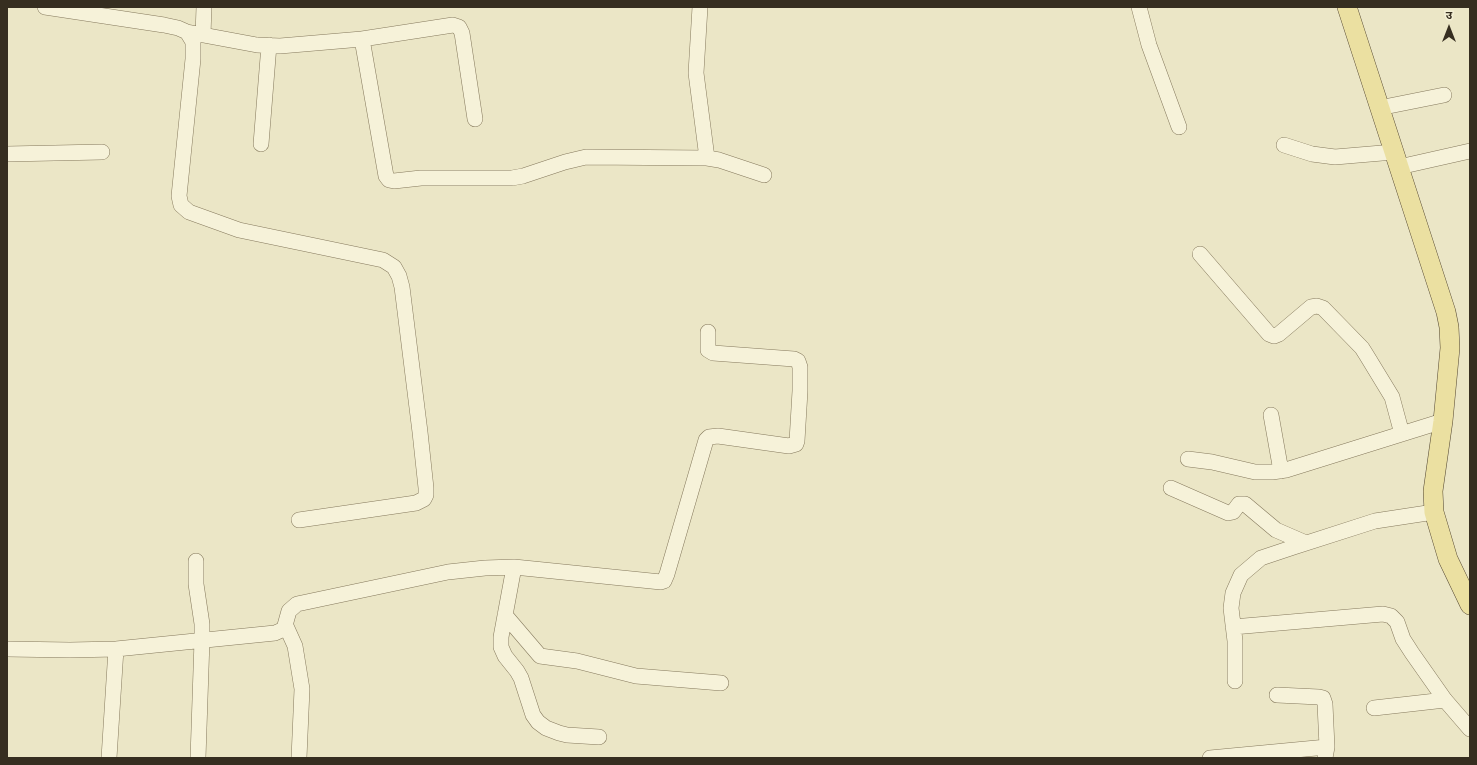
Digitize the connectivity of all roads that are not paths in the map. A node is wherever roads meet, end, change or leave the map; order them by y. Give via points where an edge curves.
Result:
1 (45, 7) edge
2 (204, 7) edge
3 (700, 7) edge
4 (1139, 7) edge
5 (1347, 7) edge
6 (134, 14) edge
7 (187, 32) junction
8 (203, 35) junction
9 (362, 39) junction
10 (269, 45) junction
11 (1444, 95) dead end
12 (1379, 108) junction
13 (475, 119) dead end
14 (1179, 127) dead end
15 (261, 144) dead end
16 (1284, 145) dead end
17 (1470, 151) edge
18 (102, 152) dead end
19 (7, 154) edge
20 (707, 158) junction
21 (1396, 160) junction
22 (764, 175) dead end
23 (1200, 254) dead end
24 (708, 332) dead end
25 (1271, 415) dead end
26 (1443, 421) junction
27 (1402, 434) junction
28 (1188, 459) dead end
29 (1281, 471) junction
30 (1170, 488) dead end
31 (1434, 512) junction
32 (299, 520) dead end
33 (1306, 543) junction
34 (196, 562) dead end
35 (514, 567) junction
36 (1470, 605) edge
37 (505, 615) junction
38 (286, 626) junction
39 (1232, 627) junction
40 (202, 640) junction
41 (7, 649) edge
42 (116, 649) junction
43 (1234, 681) dead end
44 (721, 683) dead end
45 (1277, 695) dead end
46 (1445, 700) junction
47 (1374, 708) dead end
48 (1470, 729) edge
49 (599, 737) dead end
50 (1326, 753) edge
51 (109, 758) edge
52 (198, 758) edge
53 (299, 758) edge
54 (1210, 758) edge

1 - 6 street
2 - 8 street
3 - 20 street via 696,73
4 - 14 street via 1149,45
5 - 12 main road
6 - 7 street
7 - 8 street
7 - 32 street via 193,42 193,59 179,196 181,205 189,212 240,230 384,260 394,267 402,287 426,495 416,504
8 - 10 street
9 - 10 street
9 - 13 street via 446,25 459,27
9 - 20 street via 386,176 389,180 512,178 586,157
10 - 15 street
11 - 12 street
12 - 21 main road
16 - 21 street via 1312,154
17 - 21 street
18 - 19 street
20 - 22 street
21 - 26 main road via 1449,327 1450,348
23 - 27 street via 1269,334 1279,334 1311,307 1323,308 1362,348 1392,397
24 - 35 street via 708,350 713,353 798,361 800,391 796,444 789,446 718,436 706,440 664,581
25 - 29 street
26 - 27 street
26 - 31 main road via 1433,491
27 - 29 street
28 - 29 street via 1255,472
30 - 33 street via 1228,513 1233,512 1239,504 1245,504 1276,530
31 - 33 street via 1375,521
31 - 36 main road via 1448,559
33 - 39 street via 1261,558 1241,575 1233,593
34 - 40 street
35 - 37 street
35 - 38 street via 448,572 297,604 289,611
37 - 44 street via 540,656 577,661 636,676
37 - 49 street via 501,647 517,671 533,716 546,728 567,735
38 - 40 street via 275,633
38 - 53 street via 295,646 302,689
39 - 43 street via 1235,642
39 - 46 street via 1383,614 1391,616 1403,639
40 - 42 street
40 - 52 street
41 - 42 street
42 - 51 street
45 - 50 street via 1323,698
46 - 47 street
46 - 48 street
50 - 54 street

